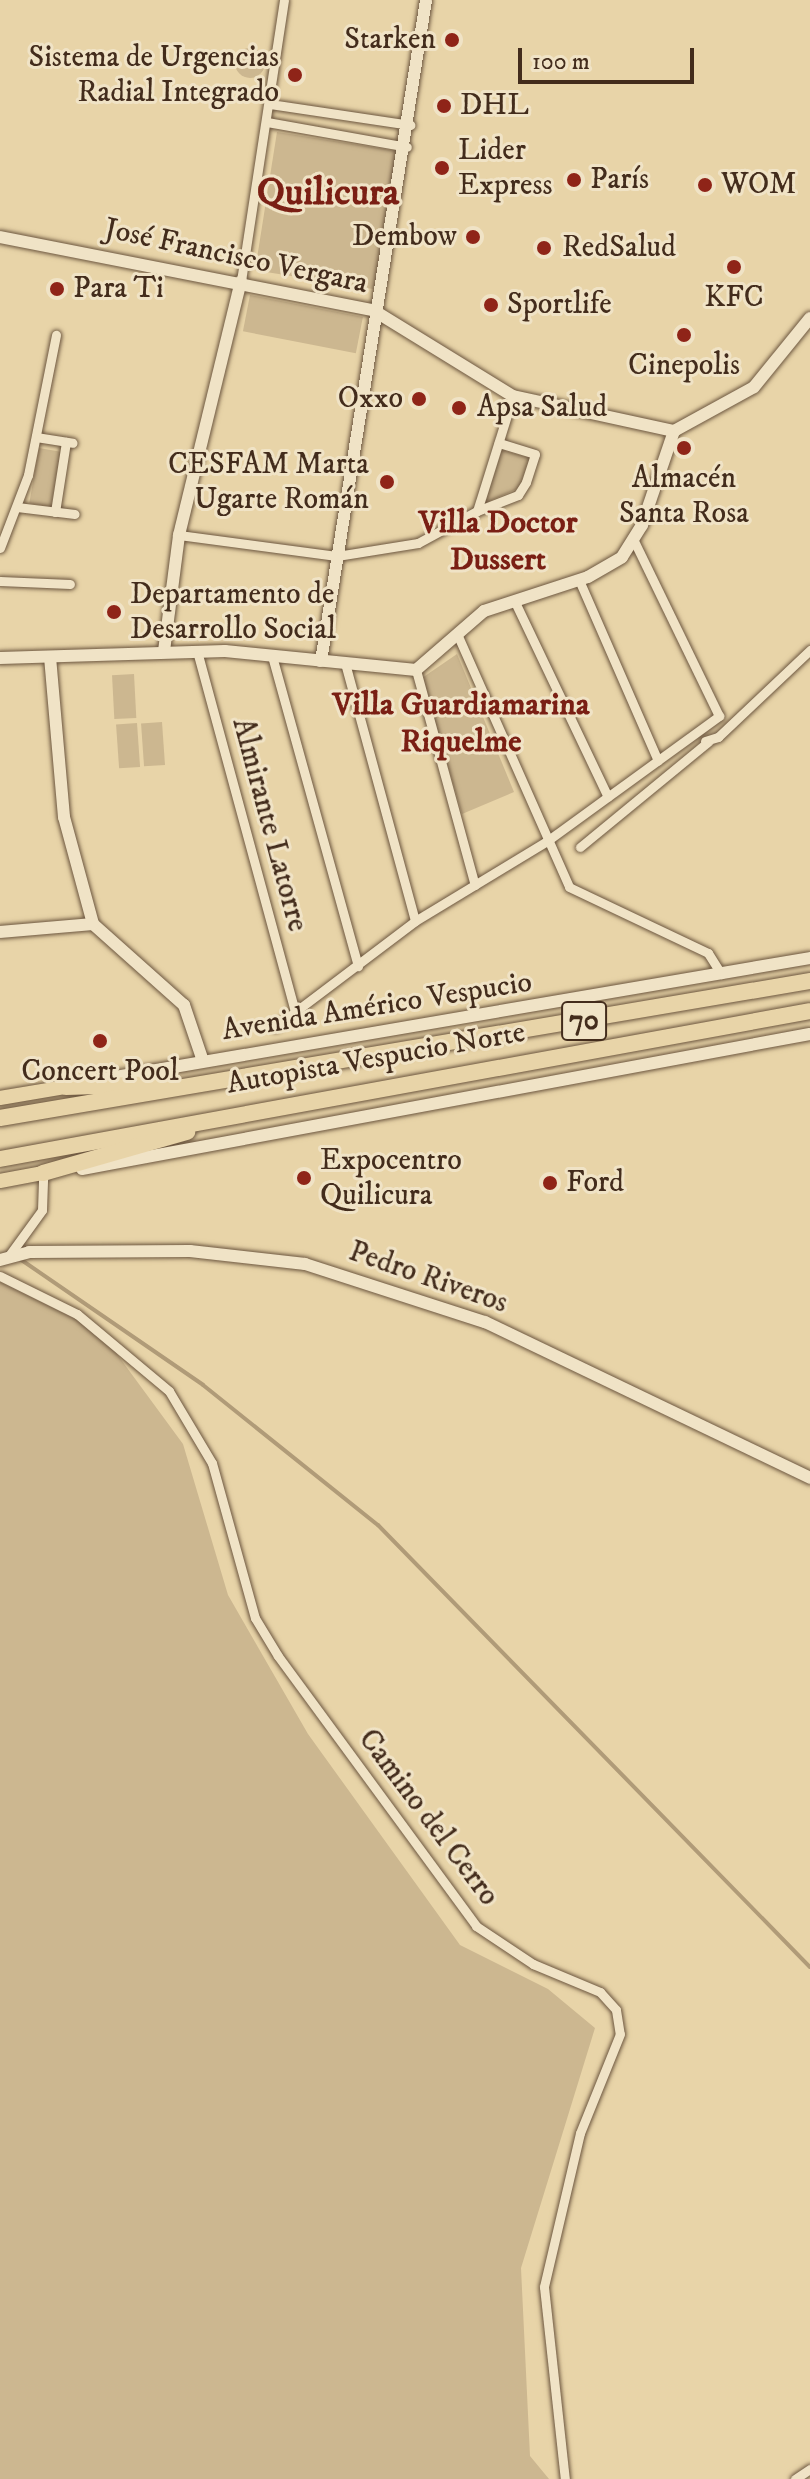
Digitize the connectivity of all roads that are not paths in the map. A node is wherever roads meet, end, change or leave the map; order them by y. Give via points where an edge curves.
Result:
1 (284, 0) edge
2 (426, 0) edge
3 (270, 104) junction
4 (336, 114) junction
5 (267, 122) junction
6 (410, 125) junction
7 (333, 134) junction
8 (407, 147) junction
9 (0, 237) edge
10 (241, 281) junction
11 (373, 310) junction
12 (810, 318) edge
13 (56, 335) dead end
14 (513, 396) junction
15 (674, 431) junction
16 (36, 437) junction
17 (499, 443) junction
18 (17, 507) junction
19 (477, 511) junction
20 (55, 512) junction
21 (75, 514) dead end
22 (179, 535) junction
23 (634, 541) junction
24 (0, 548) edge
25 (337, 556) junction
26 (579, 580) junction
27 (0, 581) edge
28 (70, 584) dead end
29 (514, 600) junction
30 (458, 636) junction
31 (810, 650) edge
32 (164, 651) junction
33 (197, 651) junction
34 (272, 656) junction
35 (50, 657) junction
36 (0, 658) edge
37 (321, 661) junction
38 (345, 663) junction
39 (416, 670) junction
40 (702, 730) junction
41 (708, 742) junction
42 (658, 761) junction
43 (608, 797) junction
44 (547, 841) junction
45 (580, 847) dead end
46 (475, 885) junction
47 (415, 921) junction
48 (93, 924) junction
49 (0, 932) edge
50 (810, 958) edge
51 (358, 966) junction
52 (721, 974) junction
53 (810, 981) edge
54 (810, 1011) edge
55 (295, 1012) junction
56 (275, 1027) dead end
57 (810, 1034) edge
58 (203, 1061) junction
59 (241, 1082) junction
60 (66, 1087) junction
61 (0, 1098) edge
62 (228, 1114) junction
63 (0, 1118) edge
64 (0, 1159) edge
65 (43, 1173) junction
66 (0, 1181) edge
67 (4, 1258) edge
68 (0, 1276) edge
69 (810, 1478) edge
70 (810, 2469) edge
71 (565, 2479) edge
72 (795, 2479) edge

1 - 3 street
2 - 6 street
3 - 4 street
3 - 5 street
4 - 6 street
4 - 7 street
5 - 7 street
5 - 10 street
6 - 8 street
7 - 8 street
8 - 11 street
9 - 10 street, José Francisco Vergara
10 - 11 street, José Francisco Vergara
10 - 22 street
11 - 14 street, José Francisco Vergara
11 - 25 street
12 - 15 street via 754,387
13 - 16 street
14 - 15 street, José Francisco Vergara
14 - 17 street
15 - 23 street
16 - 18 street
16 - 20 street via 70,442
17 - 19 street
17 - 19 street via 535,454 526,482 518,495
18 - 20 street
18 - 24 street
19 - 25 street via 418,543
20 - 21 street
22 - 25 street
22 - 32 street
23 - 26 street via 616,562
23 - 40 street via 719,716
25 - 37 street
26 - 29 street
26 - 42 street
27 - 28 street
29 - 30 street via 484,611
29 - 43 street
30 - 39 street
30 - 44 street
31 - 41 street
32 - 33 street
32 - 35 street
33 - 34 street
33 - 55 street, Almirante Latorre
34 - 37 street
34 - 51 street
35 - 36 street
35 - 48 street via 64,817
37 - 38 street
38 - 39 street
38 - 47 street
39 - 46 street
40 - 41 street
40 - 42 street
41 - 45 street
42 - 43 street
43 - 44 street
44 - 46 street
44 - 52 street via 569,887 708,953
46 - 47 street
47 - 51 street
48 - 49 street
48 - 58 street via 184,1005
50 - 52 street, Avenida Américo Vespucio
51 - 55 street
52 - 58 street, Avenida Américo Vespucio
53 - 59 highway, Autopista Vespucio Norte / 70
54 - 62 highway, Autopista Vespucio Norte / 70
55 - 56 street
57 - 65 street
58 - 60 street, Avenida Américo Vespucio
59 - 60 highway
59 - 63 highway, Autopista Vespucio Norte / 70
60 - 61 main road, Avenida Américo Vespucio
62 - 64 highway, Autopista Vespucio Norte / 70
62 - 65 highway
65 - 66 main road
65 - 67 street via 42,1210
67 - 69 street, Pedro Riveros via 190,1251 305,1264 485,1322
68 - 71 street, Camino del Cerro via 77,1314 169,1391 212,1463 255,1618 278,1656 476,1926 533,1964 600,1992 616,2010 620,2034 580,2133 544,2287
70 - 72 street

